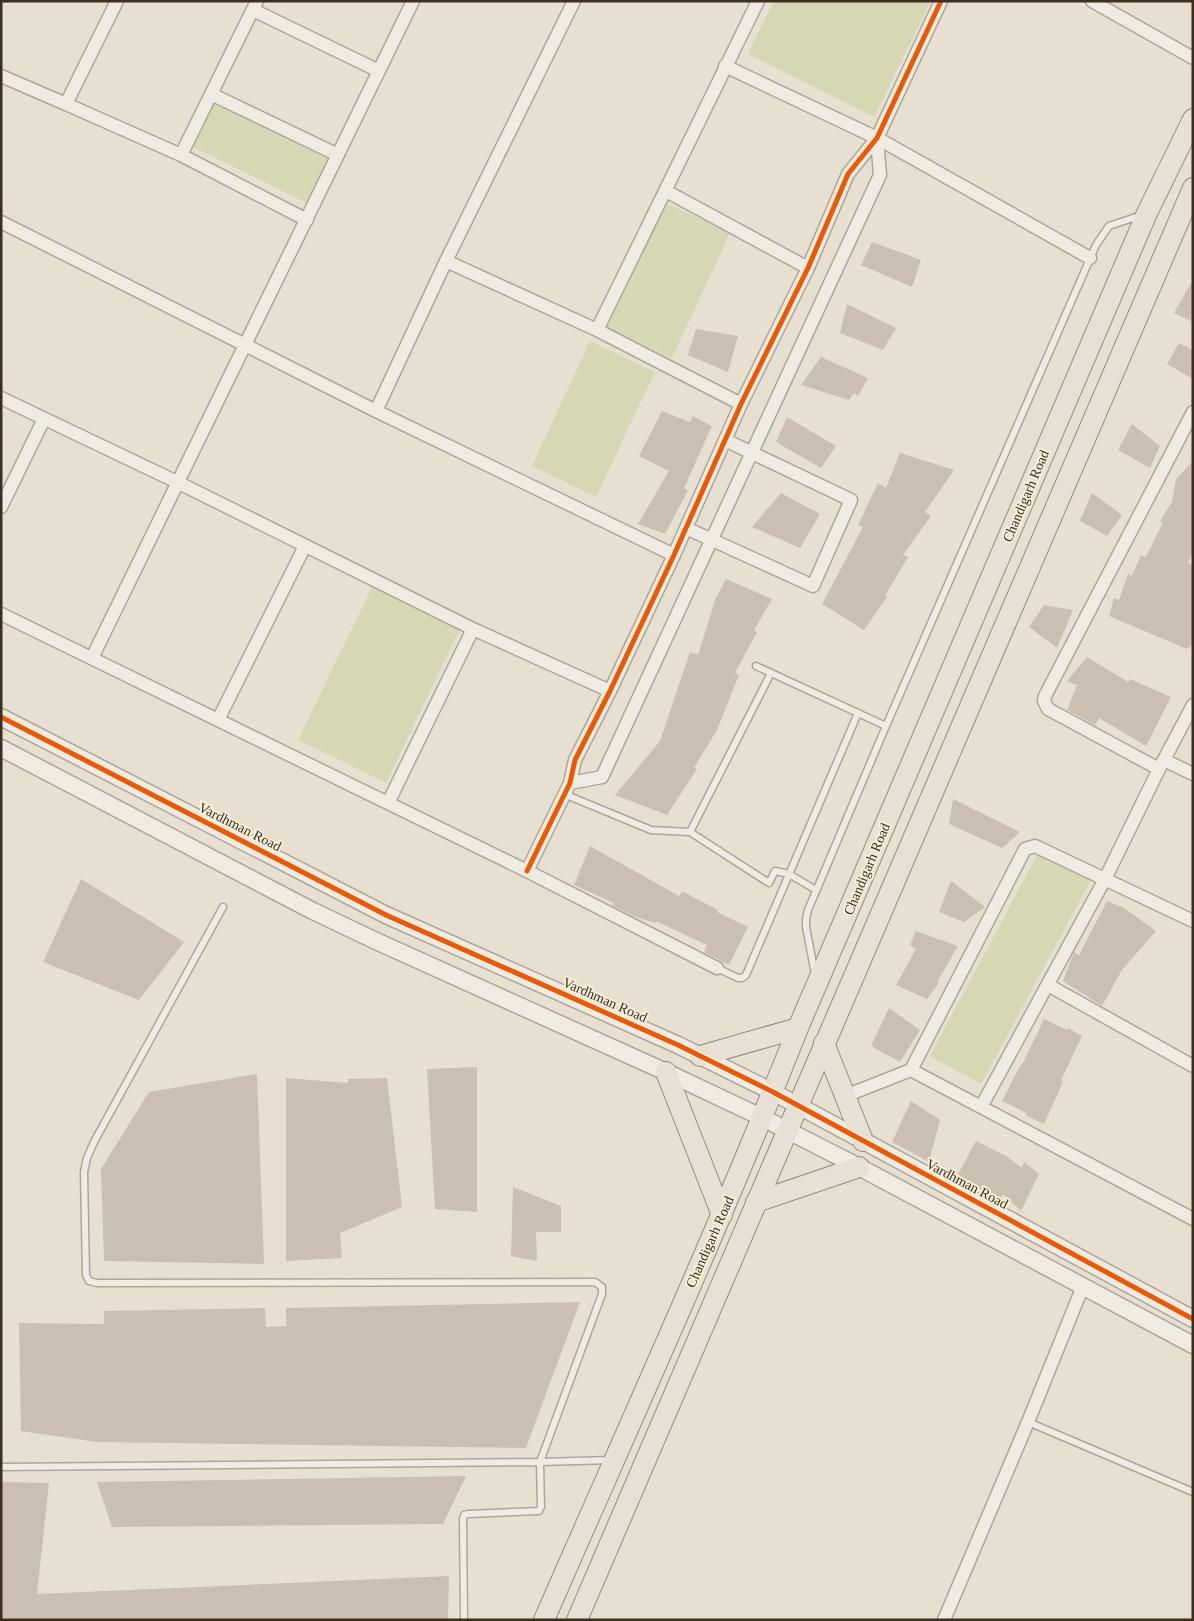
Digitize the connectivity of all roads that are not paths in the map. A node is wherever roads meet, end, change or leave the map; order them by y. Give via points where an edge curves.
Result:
1 (117, 1) edge
2 (413, 1) edge
3 (574, 1) edge
4 (758, 1) edge
5 (941, 1) edge
6 (1092, 1) edge
7 (255, 6) edge
8 (1193, 58) edge
9 (725, 66) junction
10 (379, 71) junction
11 (1, 76) edge
12 (211, 94) junction
13 (66, 104) junction
14 (1193, 119) edge
15 (877, 138) junction
16 (338, 155) junction
17 (181, 156) junction
18 (1193, 188) edge
19 (666, 191) junction
20 (1147, 213) junction
21 (307, 220) junction
22 (1, 222) edge
23 (1090, 258) junction
24 (446, 261) junction
25 (808, 268) junction
26 (597, 330) junction
27 (246, 346) junction
28 (1, 398) edge
29 (741, 404) junction
30 (376, 411) junction
31 (1193, 412) edge
32 (44, 419) junction
33 (725, 440) junction
34 (752, 452) junction
35 (177, 482) junction
36 (1, 507) edge
37 (686, 528) junction
38 (712, 539) junction
39 (305, 546) junction
40 (674, 555) junction
41 (1, 614) edge
42 (473, 629) junction
43 (92, 658) junction
44 (756, 666) dead end
45 (771, 673) junction
46 (610, 691) junction
47 (1193, 705) edge
48 (858, 713) junction
49 (1, 717) edge
50 (218, 720) junction
51 (886, 726) junction
52 (1, 748) edge
53 (1161, 764) junction
54 (1193, 774) edge
55 (567, 788) junction
56 (388, 803) junction
57 (690, 832) junction
58 (527, 872) junction
59 (789, 874) junction
60 (1105, 879) junction
61 (816, 890) junction
62 (223, 906) dead end
63 (1193, 920) edge
64 (717, 968) joint
65 (817, 985) junction
66 (1048, 985) junction
67 (798, 1028) junction
68 (824, 1043) junction
69 (700, 1056) junction
70 (1193, 1066) edge
71 (911, 1070) junction
72 (666, 1072) junction
73 (773, 1092) junction
74 (845, 1096) junction
75 (797, 1105) junction
76 (982, 1107) junction
77 (763, 1118) junction
78 (787, 1130) junction
79 (864, 1141) junction
80 (859, 1167) junction
81 (756, 1202) junction
82 (722, 1215) junction
83 (1192, 1218) edge
84 (1083, 1286) junction
85 (1193, 1319) edge
86 (1193, 1345) edge
87 (1028, 1422) junction
88 (614, 1460) junction
89 (540, 1462) junction
90 (1, 1467) edge
91 (1193, 1492) edge
92 (464, 1620) edge
93 (544, 1620) edge
94 (577, 1620) edge
95 (944, 1620) edge

1 - 13 street
2 - 10 street
3 - 24 street
4 - 9 street
5 - 15 street
6 - 8 street
7 - 10 street
7 - 12 street
9 - 15 street
9 - 19 street
10 - 16 street
11 - 13 street
12 - 16 street
12 - 17 street
13 - 17 street
14 - 20 main road, Chandigarh Road
15 - 23 street
15 - 25 street via 848,174
15 - 34 street via 880,175
16 - 21 street
17 - 21 street
18 - 68 main road, Chandigarh Road
19 - 25 street
19 - 26 street
20 - 23 lane via 1109,226
20 - 65 main road, Chandigarh Road
21 - 27 street
22 - 27 street
23 - 51 lane
24 - 26 street
24 - 30 street
25 - 29 street
26 - 29 street
27 - 30 street
27 - 35 street
28 - 32 street
29 - 33 street
30 - 40 street
31 - 53 street via 1044,696 1048,709
32 - 35 street
32 - 36 street
33 - 34 street
33 - 37 street
34 - 38 street
34 - 38 street via 851,500 813,586
35 - 39 street
35 - 43 street
37 - 38 street
37 - 40 street
38 - 55 street via 602,777
39 - 42 street
39 - 50 street
40 - 46 street
41 - 43 street
42 - 46 street
42 - 56 street
43 - 50 street
44 - 45 lane
45 - 48 lane
45 - 57 lane
46 - 55 street via 575,760
47 - 53 street
48 - 51 lane
48 - 59 lane
49 - 69 street, Vardhman Road via 386,914
50 - 56 street
51 - 61 lane
52 - 72 street via 313,911
53 - 54 street
53 - 60 street
55 - 57 lane via 652,830
55 - 58 street
56 - 58 street
57 - 59 lane via 769,884 775,871
58 - 64 street
59 - 61 lane
59 - 64 lane via 746,975 738,978
60 - 63 street
60 - 66 street
60 - 71 street via 1035,846 1025,849
61 - 65 lane via 806,919
62 - 89 lane via 87,1158 84,1172 86,1275 89,1281 595,1282 602,1287 602,1294
65 - 67 main road, Chandigarh Road
66 - 70 street
66 - 76 street
67 - 69 main road
67 - 73 main road, Chandigarh Road
68 - 74 main road
68 - 75 main road, Chandigarh Road
69 - 73 street, Vardhman Road
71 - 74 street
71 - 76 street
72 - 77 street
72 - 82 main road
73 - 75 street, Vardhman Road
73 - 77 main road, Chandigarh Road
74 - 79 main road
75 - 78 main road, Chandigarh Road
75 - 79 street, Vardhman Road
76 - 83 street
77 - 78 street
77 - 82 main road, Chandigarh Road
78 - 80 street
78 - 81 main road, Chandigarh Road
79 - 85 street, Vardhman Road
80 - 81 main road
80 - 84 street
81 - 94 main road, Chandigarh Road
82 - 88 main road, Chandigarh Road
84 - 86 street
84 - 87 street
87 - 91 lane
87 - 95 street
88 - 89 lane
88 - 93 main road, Chandigarh Road
89 - 90 lane
89 - 92 lane via 539,1511 464,1515

